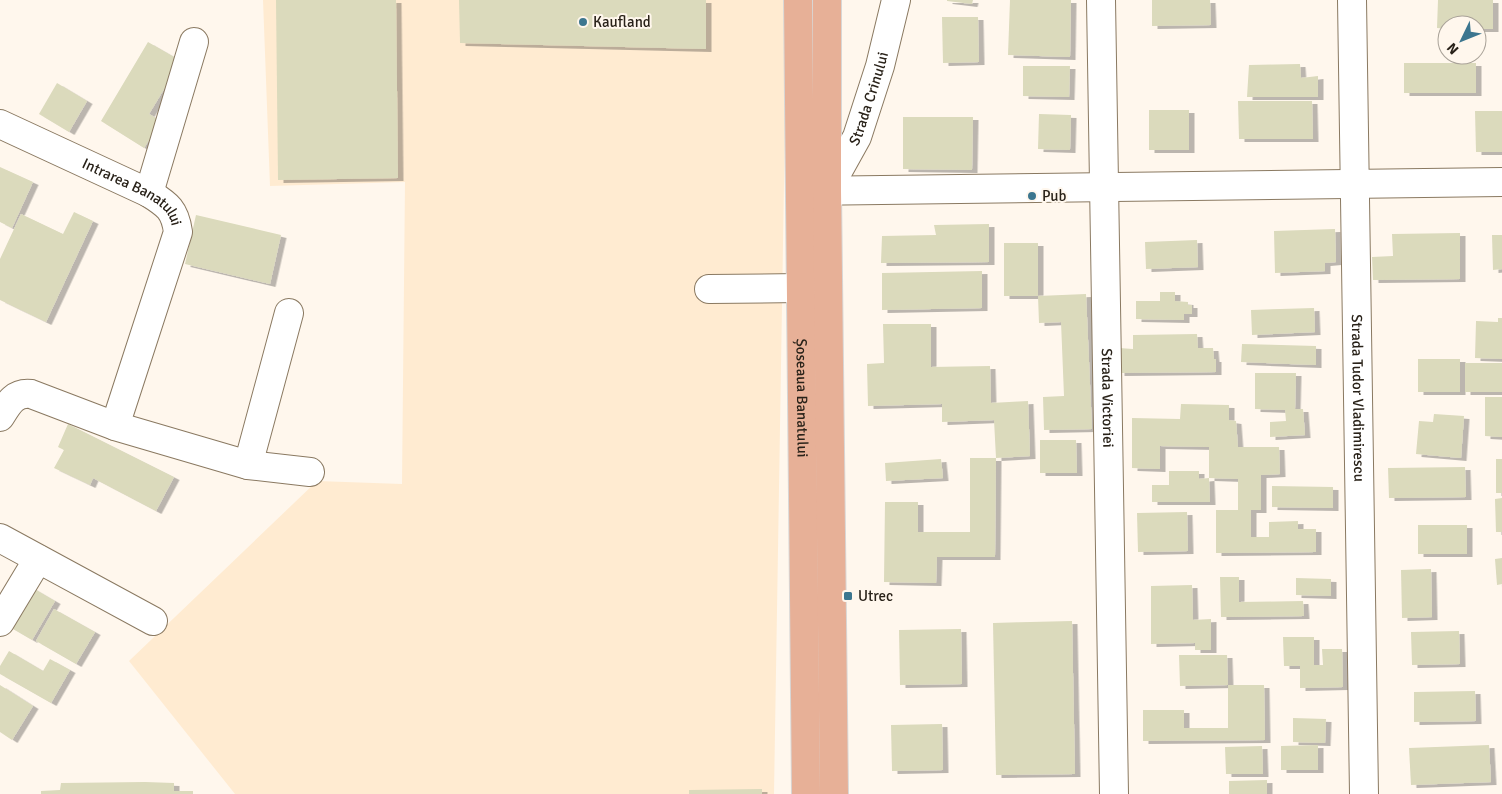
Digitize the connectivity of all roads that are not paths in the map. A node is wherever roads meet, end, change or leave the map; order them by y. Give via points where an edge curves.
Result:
1 (798, 0) edge
2 (827, 0) edge
3 (896, 0) edge
4 (1101, 0) edge
5 (1352, 0) edge
6 (194, 42) dead end
7 (0, 124) edge
8 (1502, 182) edge
9 (1354, 183) junction
10 (1104, 188) junction
11 (798, 191) junction
12 (827, 191) junction
13 (150, 194) junction
14 (709, 288) dead end
15 (800, 288) junction
16 (289, 313) dead end
17 (0, 417) edge
18 (115, 426) junction
19 (248, 465) junction
20 (310, 472) dead end
21 (0, 538) edge
22 (38, 559) junction
23 (153, 621) dead end
24 (0, 622) edge
25 (806, 794) edge
26 (834, 794) edge
27 (1114, 794) edge
28 (1364, 794) edge

1 - 11 main road, Șoseaua Banatului
2 - 12 main road, Șoseaua Banatului
3 - 12 street, Strada Crinului via 880,66 857,137
4 - 10 street, Strada Victoriei
5 - 9 street, Strada Tudor Vladimirescu
6 - 13 street
7 - 13 street, Intrarea Banatului
8 - 9 street
9 - 10 street
9 - 28 street, Strada Tudor Vladimirescu
10 - 12 street
10 - 27 street, Strada Victoriei
11 - 12 street
11 - 15 main road, Șoseaua Banatului
12 - 26 main road, Șoseaua Banatului
13 - 18 street, Intrarea Banatului via 174,213 178,232
14 - 15 street
15 - 25 main road, Șoseaua Banatului
16 - 19 street
17 - 18 street via 9,402 18,394 25,393
18 - 19 street
19 - 20 street
21 - 22 street
22 - 23 street
22 - 24 street

